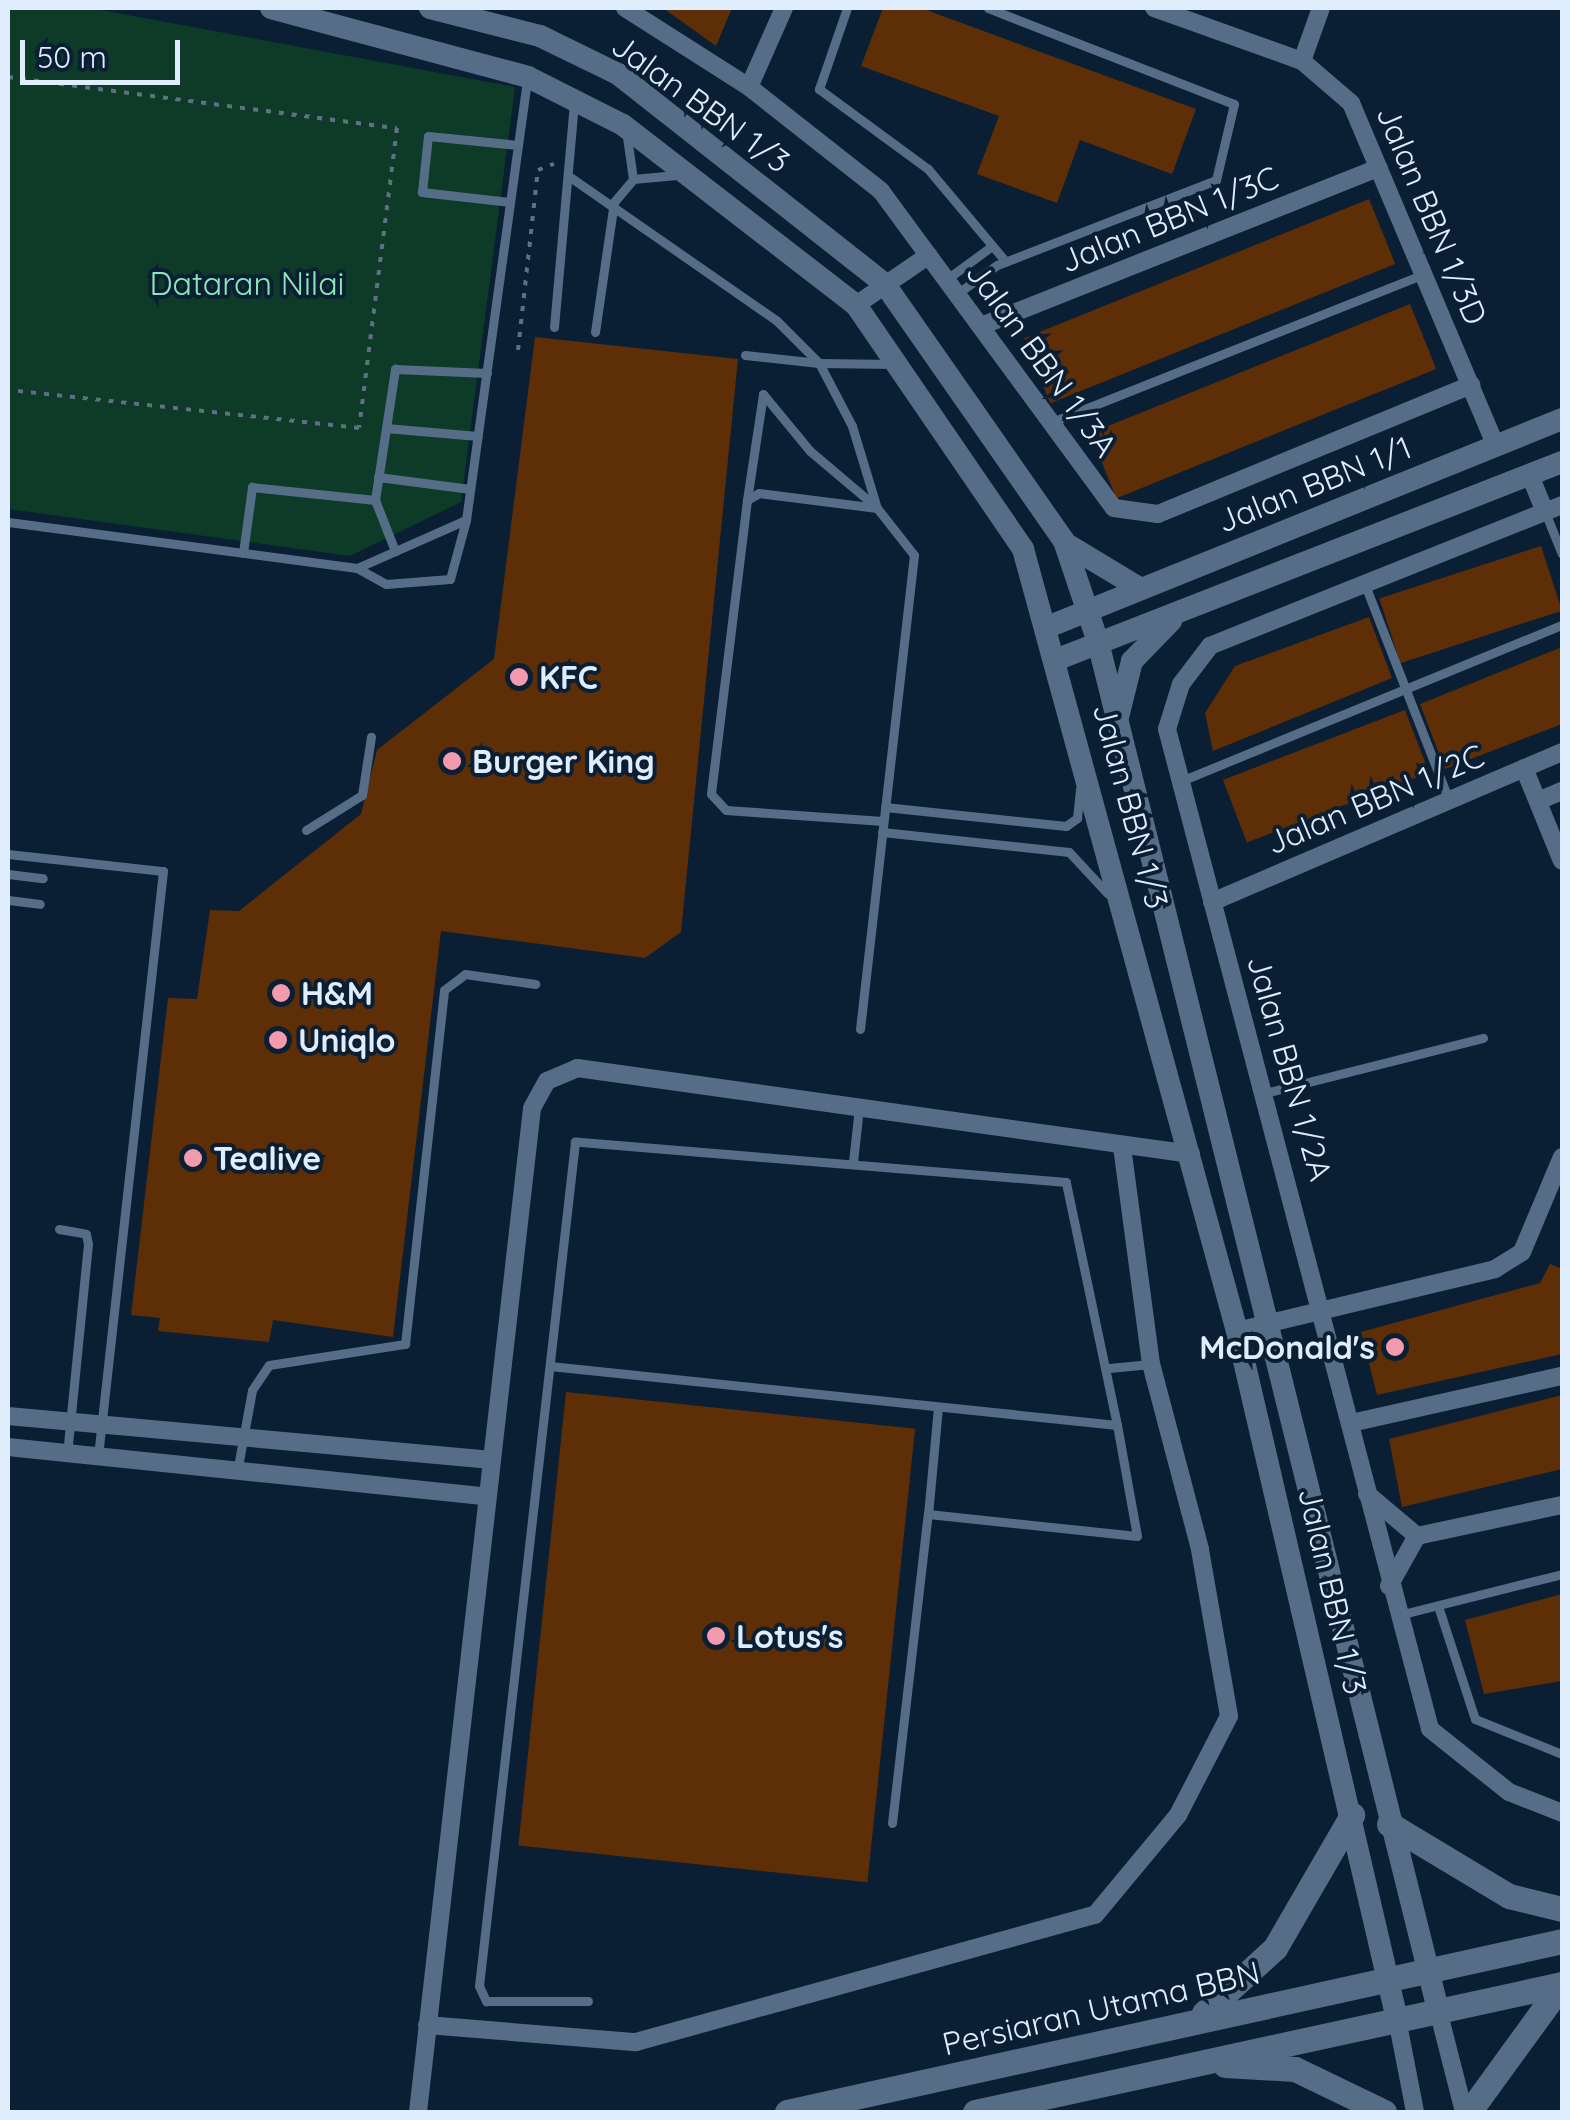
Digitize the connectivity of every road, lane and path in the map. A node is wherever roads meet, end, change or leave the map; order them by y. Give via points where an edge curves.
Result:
1 (270, 8) edge
2 (430, 8) edge
3 (784, 8) edge
4 (846, 8) edge
5 (988, 8) edge
6 (1154, 8) edge
7 (1321, 8) edge
8 (635, 9) edge
9 (336, 14) edge
10 (1302, 61) junction
11 (8, 77) edge
12 (528, 77) junction
13 (750, 87) junction
14 (575, 95) junction
15 (623, 125) junction
16 (518, 144) junction
17 (570, 165) junction
18 (1379, 168) junction
19 (689, 176) junction
20 (570, 177) junction
21 (633, 179) junction
22 (510, 202) junction
23 (614, 202) junction
24 (992, 246) junction
25 (929, 255) junction
26 (1006, 262) junction
27 (1424, 274) junction
28 (884, 284) junction
29 (952, 286) junction
30 (856, 305) junction
31 (554, 326) dead end
32 (982, 326) junction
33 (595, 332) dead end
34 (518, 350) dead end
35 (745, 355) dead end
36 (818, 363) junction
37 (896, 364) junction
38 (487, 374) junction
39 (1471, 385) junction
40 (8, 390) edge
41 (1562, 419) edge
42 (1052, 422) junction
43 (386, 428) junction
44 (478, 436) junction
45 (1496, 446) junction
46 (1562, 462) edge
47 (1530, 475) junction
48 (378, 477) junction
49 (470, 490) junction
50 (374, 500) junction
51 (747, 500) junction
52 (877, 508) junction
53 (1554, 509) edge
54 (466, 520) junction
55 (8, 522) edge
56 (1064, 541) junction
57 (395, 552) junction
58 (243, 553) junction
59 (1562, 554) edge
60 (357, 568) junction
61 (1364, 584) junction
62 (1141, 589) junction
63 (1189, 607) junction
64 (1089, 610) junction
65 (1562, 625) edge
66 (1050, 626) junction
67 (1098, 642) junction
68 (1058, 659) junction
69 (1404, 688) junction
70 (1076, 727) junction
71 (1116, 730) junction
72 (372, 737) dead end
73 (1562, 752) edge
74 (1524, 768) junction
75 (1181, 781) junction
76 (1562, 791) edge
77 (1538, 800) junction
78 (1448, 801) junction
79 (885, 807) junction
80 (883, 826) junction
81 (306, 830) dead end
82 (8, 854) edge
83 (1562, 862) edge
84 (8, 874) edge
85 (43, 878) dead end
86 (8, 900) edge
87 (1212, 902) junction
88 (40, 904) dead end
89 (1133, 940) junction
90 (535, 984) dead end
91 (860, 1030) dead end
92 (1483, 1038) dead end
93 (1200, 1048) junction
94 (1266, 1093) junction
95 (859, 1108) junction
96 (1122, 1146) junction
97 (1191, 1154) junction
98 (1562, 1157) edge
99 (853, 1162) junction
100 (59, 1229) dead end
101 (1326, 1310) junction
102 (1270, 1323) junction
103 (1237, 1331) junction
104 (1151, 1364) junction
105 (550, 1366) junction
106 (1109, 1368) junction
107 (1562, 1376) edge
108 (938, 1407) junction
109 (8, 1416) edge
110 (1351, 1423) junction
111 (1116, 1425) junction
112 (70, 1427) junction
113 (102, 1431) junction
114 (242, 1442) junction
115 (8, 1448) edge
116 (67, 1456) junction
117 (98, 1459) junction
118 (489, 1460) junction
119 (237, 1472) junction
120 (1366, 1492) junction
121 (485, 1496) junction
122 (1562, 1505) edge
123 (928, 1514) junction
124 (1417, 1536) junction
125 (1562, 1574) edge
126 (1389, 1586) junction
127 (1438, 1606) junction
128 (1397, 1616) junction
129 (1562, 1754) edge
130 (1562, 1812) edge
131 (1352, 1815) junction
132 (892, 1823) dead end
133 (1390, 1824) junction
134 (1562, 1909) edge
135 (1562, 1941) edge
136 (1430, 1968) junction
137 (1388, 1977) junction
138 (1562, 1984) edge
139 (588, 2001) dead end
140 (1438, 2010) junction
141 (1397, 2018) junction
142 (1196, 2020) junction
143 (428, 2025) junction
144 (1188, 2063) junction
145 (418, 2112) edge
146 (787, 2112) edge
147 (975, 2112) edge
148 (1384, 2112) edge
149 (1415, 2112) edge
150 (1466, 2112) edge

1 - 9 street, Jalan BBN 1/3
2 - 28 street, Jalan BBN 1/3 via 540,36 618,74
3 - 13 street
4 - 24 lane via 819,89 928,169
5 - 26 lane via 1234,104 1216,180
6 - 10 street, Jalan BBN 1/3D
7 - 10 street
8 - 13 street, Jalan BBN 1/3A
9 - 12 street, Jalan BBN 1/3
10 - 18 street, Jalan BBN 1/3D via 1351,103
11 - 40 path via 398,128 359,428
12 - 14 street, Jalan BBN 1/3
12 - 16 lane
13 - 25 street, Jalan BBN 1/3A via 881,191
14 - 15 street, Jalan BBN 1/3
14 - 17 lane
15 - 19 street, Jalan BBN 1/3
15 - 21 lane
16 - 22 lane
16 - 22 lane via 428,136 422,192
17 - 20 lane
17 - 34 path via 538,170
18 - 27 street, Jalan BBN 1/3D
18 - 32 street, Jalan BBN 1/3C
19 - 21 lane
19 - 30 street, Jalan BBN 1/3
20 - 23 lane
20 - 31 lane
21 - 23 lane
22 - 38 lane
23 - 33 lane
23 - 36 lane via 776,320
24 - 26 lane
24 - 29 lane
25 - 28 street
25 - 29 street, Jalan BBN 1/3A
26 - 29 lane
27 - 39 street, Jalan BBN 1/3D
27 - 42 lane
28 - 30 street
28 - 56 street, Jalan BBN 1/3
29 - 32 street, Jalan BBN 1/3A
30 - 37 street, Jalan BBN 1/3
32 - 42 street, Jalan BBN 1/3A
35 - 36 lane
36 - 37 lane
36 - 52 lane via 852,426
37 - 66 street, Jalan BBN 1/3 via 1023,549
38 - 43 lane via 403,364
38 - 44 lane
39 - 42 street, Jalan BBN 1/3A via 1158,514 1114,508
39 - 45 street, Jalan BBN 1/3D
41 - 45 street, Jalan BBN 1/1
43 - 44 lane
43 - 48 lane
44 - 49 lane
45 - 62 street, Jalan BBN 1/1
46 - 47 street
47 - 53 street
47 - 63 street
48 - 49 lane
48 - 50 lane
49 - 54 lane
50 - 57 lane
50 - 58 lane via 252,487
51 - 52 lane via 759,493
51 - 52 lane via 763,394 810,450
51 - 80 lane via 711,794 726,810
52 - 79 lane via 914,554
53 - 59 lane
53 - 61 street, Jalan BBN 1/2A
54 - 57 lane
54 - 60 lane via 450,579 386,584
55 - 58 lane
56 - 62 street
56 - 64 street, Jalan BBN 1/3
57 - 60 lane
58 - 60 lane
61 - 69 lane
61 - 75 street, Jalan BBN 1/2A via 1210,646 1181,684 1168,729
62 - 64 street, Jalan BBN 1/1
63 - 67 street
63 - 71 street via 1132,661
64 - 66 street, Jalan BBN 1/1
64 - 67 street, Jalan BBN 1/3
65 - 69 lane
66 - 68 street, Jalan BBN 1/3
67 - 68 street
67 - 71 street, Jalan BBN 1/3
68 - 70 street, Jalan BBN 1/3
69 - 75 lane
69 - 78 lane
70 - 79 lane via 1080,805 1066,826
70 - 89 street, Jalan BBN 1/3
71 - 93 street, Jalan BBN 1/3
72 - 81 lane via 362,794
73 - 74 street
74 - 77 street, Jalan BBN 1/2C
74 - 78 street, Jalan BBN 1/2C
75 - 87 street, Jalan BBN 1/2A
76 - 77 street
77 - 83 street, Jalan BBN 1/2C
78 - 87 street, Jalan BBN 1/2C
79 - 80 lane
80 - 89 lane via 1068,852 1090,866
80 - 91 lane
82 - 113 lane via 164,871
84 - 85 lane
86 - 88 lane
87 - 94 street, Jalan BBN 1/2A
89 - 97 street, Jalan BBN 1/3
90 - 114 lane via 465,974 444,990 406,1344 278,1359 252,1390
92 - 94 lane
93 - 97 street via 1206,1134
93 - 102 street, Jalan BBN 1/3
94 - 101 street, Jalan BBN 1/2A
95 - 96 street
95 - 99 lane
95 - 118 street via 577,1068 547,1081 532,1108
96 - 97 street
96 - 104 street
97 - 103 street, Jalan BBN 1/3
98 - 101 street via 1522,1252 1496,1269
99 - 105 lane via 575,1142
99 - 106 lane via 1066,1182
100 - 112 lane via 86,1234 88,1244
101 - 102 street
101 - 110 street, Jalan BBN 1/2A
102 - 103 street
102 - 133 street, Jalan BBN 1/3
103 - 131 street, Jalan BBN 1/3
104 - 106 lane
104 - 143 street via 1200,1549 1229,1716 1178,1815 1095,1915 636,2042
105 - 108 lane
105 - 139 lane via 478,1986 486,2001
106 - 111 lane
107 - 110 street
108 - 111 lane
108 - 123 lane
109 - 112 street
110 - 120 street, Jalan BBN 1/2A
111 - 123 lane via 1137,1536
112 - 113 street
112 - 116 lane
113 - 114 street
113 - 117 lane
114 - 118 street
114 - 119 lane
115 - 116 street
116 - 117 street
117 - 119 street
118 - 121 street
119 - 121 street
120 - 124 street
120 - 126 street, Jalan BBN 1/2A
121 - 143 street
122 - 124 street
123 - 132 lane
124 - 126 street
125 - 127 lane
126 - 128 street, Jalan BBN 1/2A
127 - 128 lane
127 - 129 lane via 1476,1719
128 - 130 street, Jalan BBN 1/2A via 1430,1729 1509,1792
131 - 137 street, Jalan BBN 1/3
131 - 142 main road via 1274,1948
133 - 134 main road via 1509,1896
133 - 136 street, Jalan BBN 1/3
135 - 136 main road, Persiaran Utama BBN
136 - 137 main road, Persiaran Utama BBN
136 - 140 street, Jalan BBN 1/3
137 - 141 street, Jalan BBN 1/3
137 - 142 main road, Persiaran Utama BBN
138 - 140 main road
138 - 150 main road
140 - 141 main road
140 - 150 street
141 - 144 main road
141 - 149 street
142 - 146 main road, Persiaran Utama BBN
143 - 145 street
144 - 147 main road
144 - 148 main road via 1296,2069

